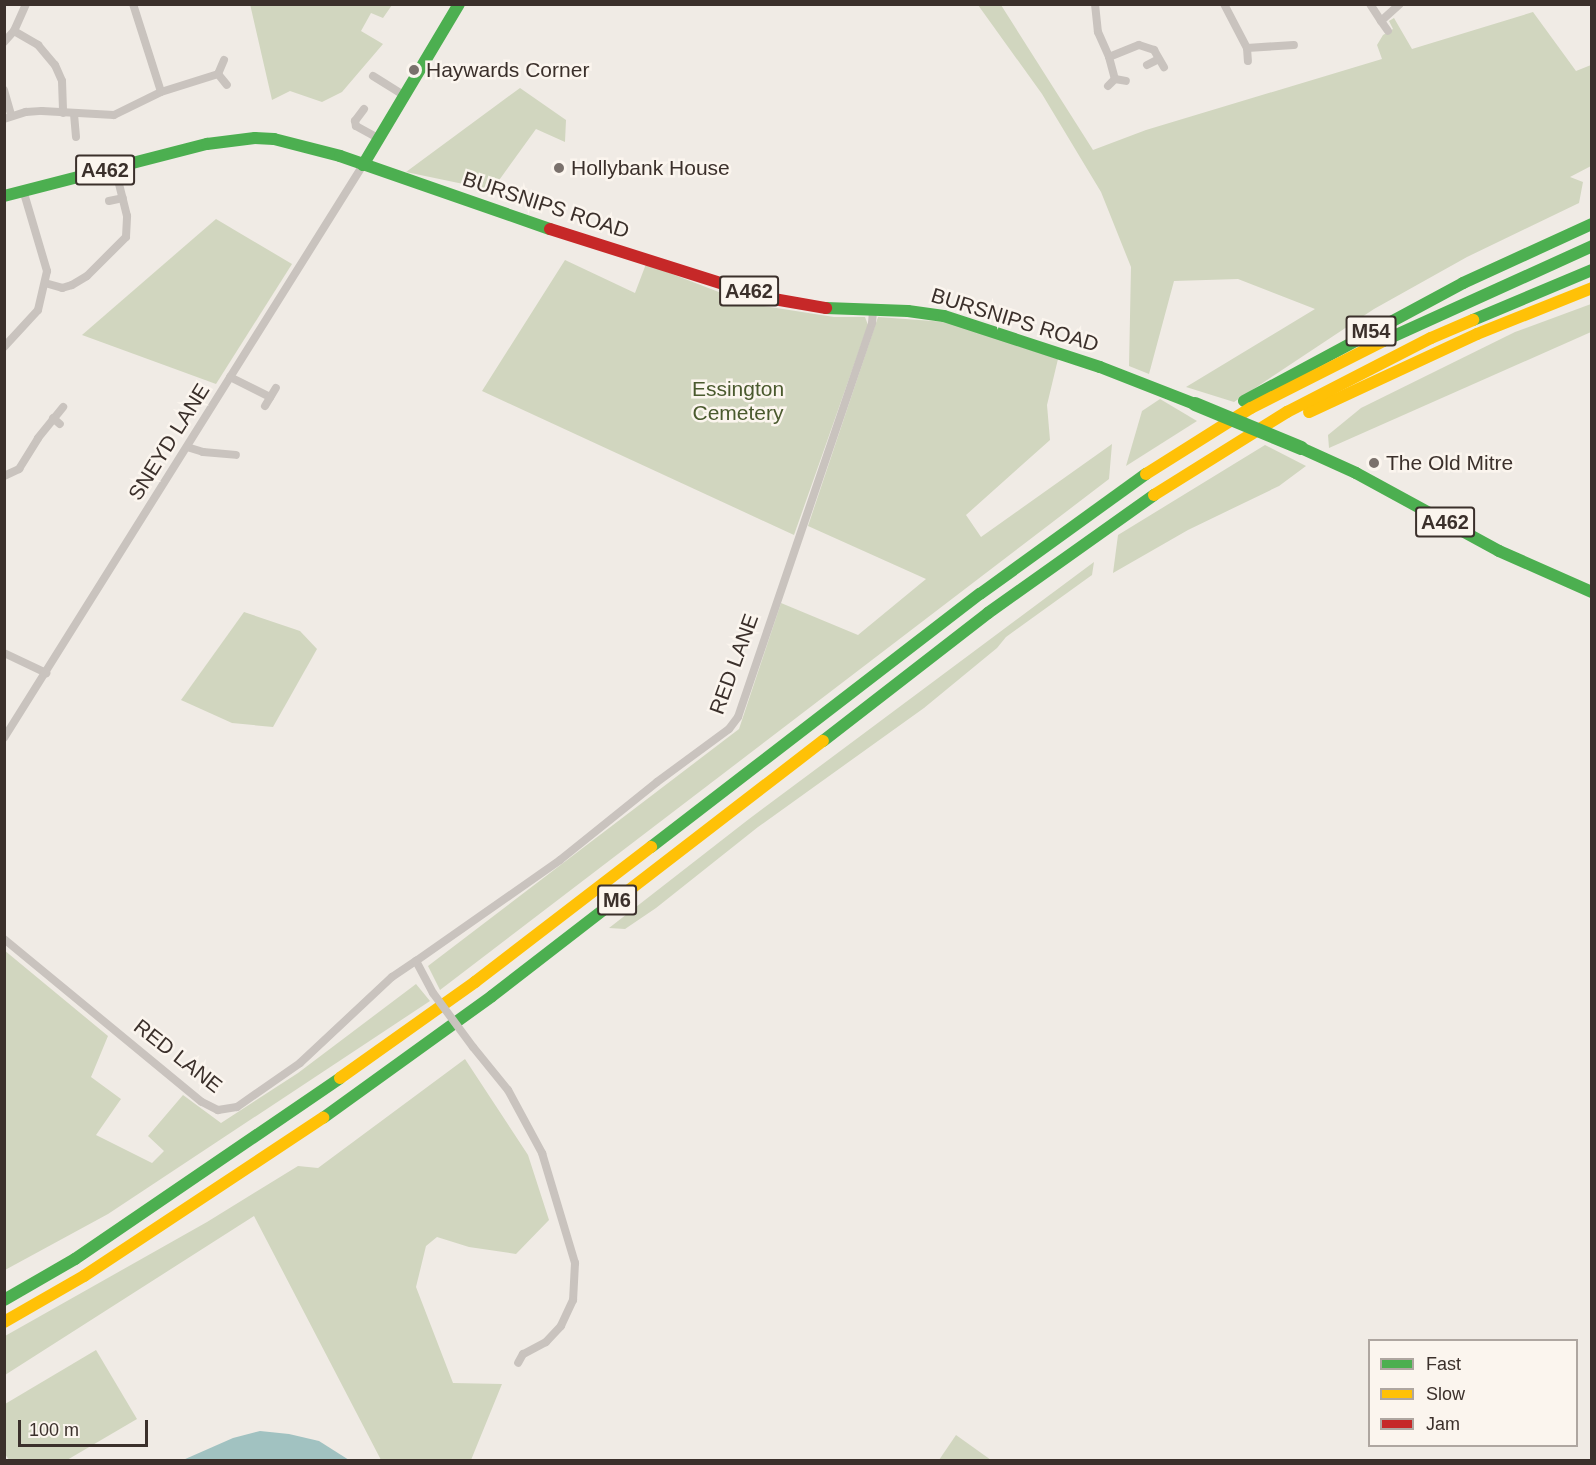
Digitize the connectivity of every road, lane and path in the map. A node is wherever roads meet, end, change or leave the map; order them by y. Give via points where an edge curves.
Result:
1 (26, 4) edge
2 (133, 4) edge
3 (459, 4) edge
4 (1095, 4) edge
5 (1224, 4) edge
6 (1370, 4) edge
7 (1400, 4) edge
8 (1381, 21) junction
9 (14, 31) junction
10 (1388, 31) dead end
11 (4, 42) edge
12 (1294, 45) dead end
13 (1247, 48) junction
14 (1109, 57) junction
15 (224, 60) dead end
16 (1248, 61) dead end
17 (1147, 65) dead end
18 (218, 74) junction
19 (373, 76) dead end
20 (1126, 81) dead end
21 (227, 85) dead end
22 (4, 90) edge
23 (161, 92) junction
24 (405, 96) junction
25 (363, 109) dead end
26 (63, 113) junction
27 (74, 114) junction
28 (8, 117) edge
29 (76, 137) dead end
30 (379, 139) junction
31 (363, 165) junction
32 (119, 184) dead end
33 (23, 190) junction
34 (4, 196) edge
35 (123, 198) junction
36 (109, 201) dead end
37 (1592, 224) edge
38 (1592, 230) edge
39 (1592, 246) edge
40 (1592, 270) edge
41 (45, 283) junction
42 (1592, 288) edge
43 (1464, 302) junction
44 (873, 311) junction
45 (4, 347) edge
46 (230, 377) junction
47 (276, 388) dead end
48 (270, 397) junction
49 (265, 406) dead end
50 (63, 407) dead end
51 (187, 447) junction
52 (236, 455) dead end
53 (1214, 456) junction
54 (1166, 462) junction
55 (4, 476) edge
56 (1592, 592) edge
57 (4, 652) edge
58 (46, 673) junction
59 (4, 738) edge
60 (4, 939) edge
61 (416, 961) junction
62 (4, 1300) edge
63 (4, 1322) edge
64 (518, 1363) dead end

1 - 9 street
2 - 23 street
3 - 24 main road
4 - 14 street via 1098,32
5 - 13 street
6 - 8 street
7 - 8 street
8 - 10 street
9 - 11 street
9 - 26 street via 38,45 55,64 62,81
12 - 13 street
13 - 16 street
14 - 17 street via 1139,45 1154,50 1162,63
14 - 20 street via 1112,83
15 - 18 street
18 - 21 street
18 - 23 street
19 - 24 street
22 - 28 street
23 - 27 street via 114,115
24 - 30 main road
25 - 30 street via 356,126
26 - 27 street
26 - 28 street via 26,112
27 - 29 street
30 - 31 main road
31 - 33 main road, A462 via 296,143 255,138 207,144
31 - 44 main road, BURSNIPS ROAD / A462 via 504,215 768,298
31 - 46 street, SNEYD LANE
32 - 35 street
33 - 34 main road, A462
33 - 41 street via 47,271
35 - 36 street
35 - 41 street via 126,237 87,276 72,285 62,288
37 - 54 main road, M54 via 1463,283 1315,361 1189,436
38 - 43 main road via 1505,272
39 - 43 main road, M6
40 - 53 main road, M6 via 1420,343 1287,412
41 - 45 street via 38,310
42 - 53 main road, M54 via 1477,334 1331,401 1245,446
43 - 54 main road, M6 via 1251,408
44 - 56 main road, BURSNIPS ROAD / A462, bridge via 944,316 1110,371 1195,404 1356,473 1499,551
44 - 61 street, RED LANE via 738,717 729,729 560,860
46 - 48 street
46 - 51 street, SNEYD LANE
47 - 48 street
48 - 49 street
50 - 55 street via 57,421 20,469
51 - 52 street
51 - 58 street, SNEYD LANE
53 - 63 main road, M6 via 988,613 492,996 304,1131 84,1276
54 - 62 main road, M6 via 980,594 475,982 268,1130 75,1259
57 - 58 street
58 - 59 street, SNEYD LANE
60 - 61 street, RED LANE via 202,1102 218,1110 237,1107 300,1064 392,977
61 - 64 street, bridge via 433,993 508,1090 542,1153 575,1263 573,1300 561,1326 546,1342 523,1354

